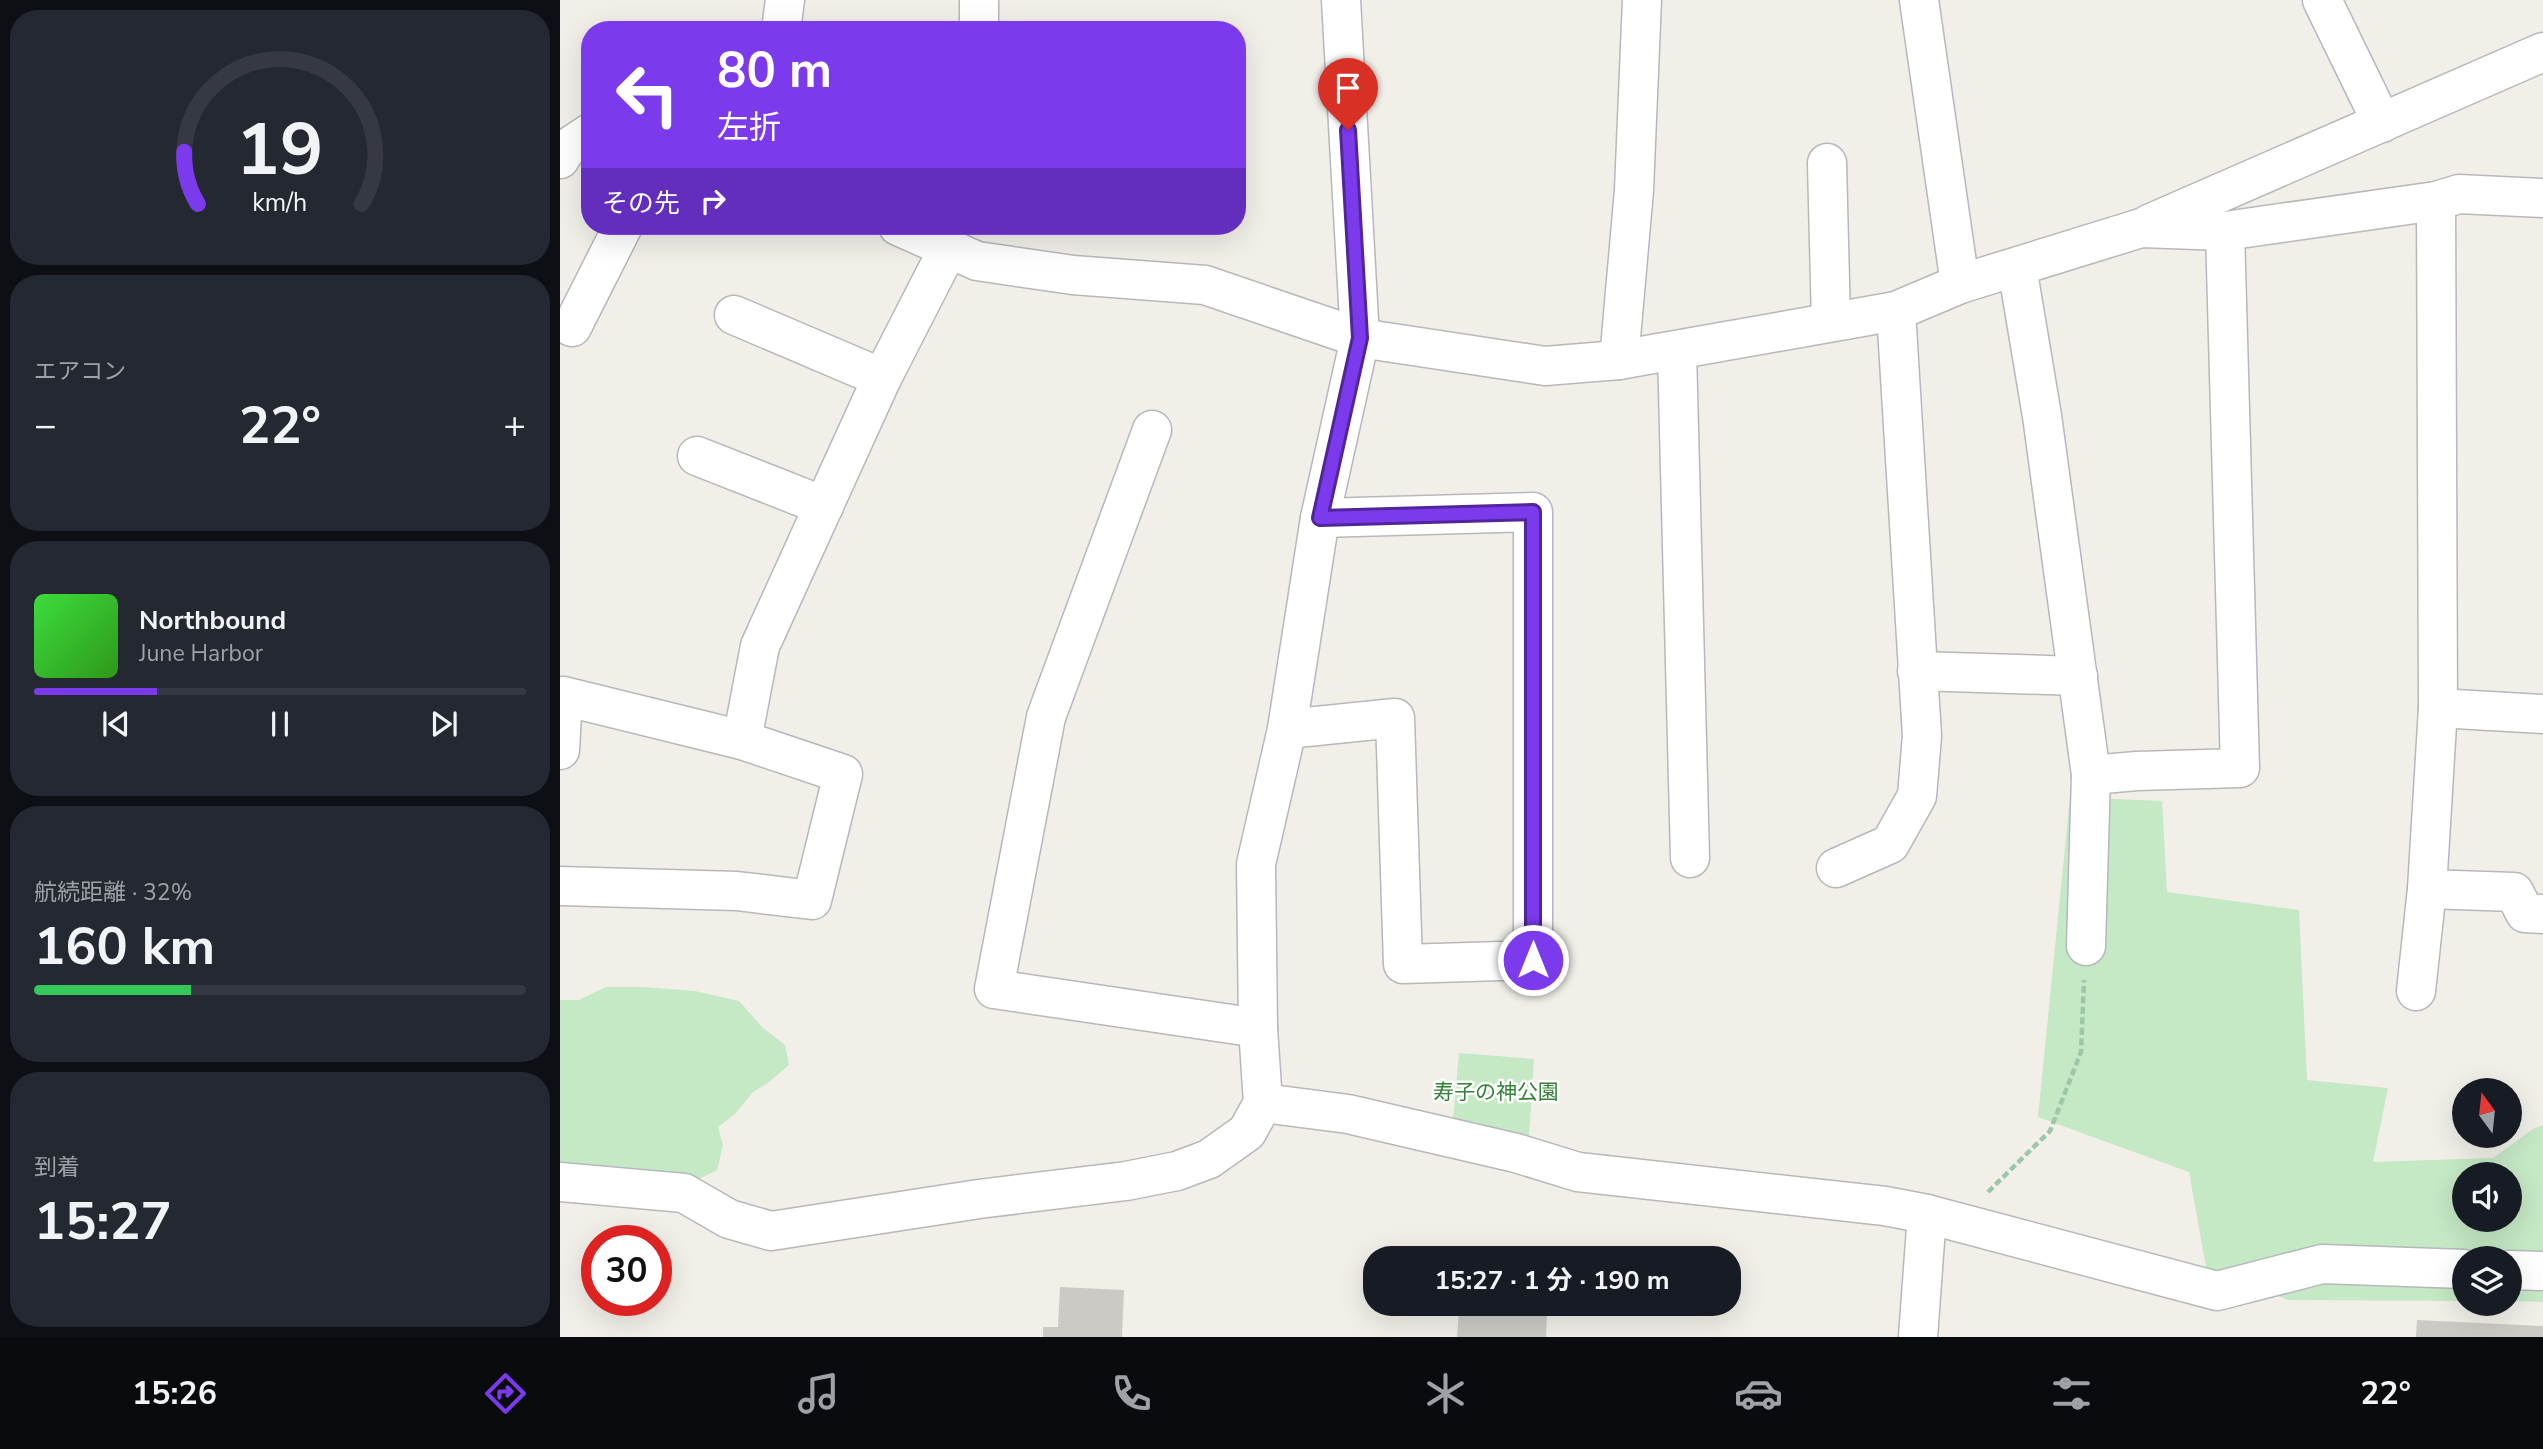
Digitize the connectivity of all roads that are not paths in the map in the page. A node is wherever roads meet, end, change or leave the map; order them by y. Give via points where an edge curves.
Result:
1 (785, 0) edge
2 (979, 0) edge
3 (1341, 0) edge
4 (1642, 0) edge
5 (1919, 0) edge
6 (2322, 0) edge
7 (782, 21) edge
8 (979, 21) edge
9 (2543, 52) edge
10 (2382, 123) junction
11 (581, 139) edge
12 (560, 159) edge
13 (1827, 163) dead end
14 (2543, 198) edge
15 (2435, 201) junction
16 (2141, 228) junction
17 (2225, 231) junction
18 (618, 235) edge
19 (931, 235) edge
20 (967, 245) edge
21 (2017, 267) junction
22 (1960, 284) junction
23 (1896, 311) junction
24 (734, 315) dead end
25 (1831, 323) junction
26 (572, 327) dead end
27 (1360, 338) junction
28 (1676, 351) junction
29 (1619, 360) junction
30 (882, 378) junction
31 (1152, 430) dead end
32 (697, 456) dead end
33 (824, 506) junction
34 (1320, 518) junction
35 (1917, 671) junction
36 (2078, 676) junction
37 (2438, 708) junction
38 (2543, 714) edge
39 (1286, 729) junction
40 (742, 740) junction
41 (560, 750) edge
42 (2091, 775) junction
43 (1690, 858) dead end
44 (1836, 868) dead end
45 (560, 886) edge
46 (2427, 888) junction
47 (2543, 914) edge
48 (2086, 946) road end
49 (2416, 991) dead end
50 (1258, 1028) junction
51 (1263, 1103) junction
52 (560, 1182) edge
53 (1927, 1214) junction
54 (2452, 1269) edge
55 (2522, 1270) edge
56 (2543, 1271) edge
57 (1918, 1337) edge

1 - 7 street
2 - 8 street
3 - 27 street
4 - 29 street via 1634,190
5 - 22 street
6 - 10 street
9 - 10 street
10 - 16 street
11 - 12 street
13 - 25 street
14 - 15 street via 2459,194
15 - 17 street
15 - 37 street
16 - 17 street
16 - 21 street
17 - 42 street via 2240,768
18 - 26 street
19 - 20 street
20 - 27 street via 1073,275 1205,285
20 - 30 street
21 - 22 street
21 - 36 street
22 - 23 street
23 - 25 street
23 - 35 street
24 - 30 street
25 - 28 street
27 - 29 street via 1545,366
27 - 34 street
28 - 29 street
28 - 43 street
30 - 33 street
31 - 50 street via 1046,716 993,989
32 - 33 street
33 - 40 street via 760,646
34 - 39 street
34 - 39 street via 1533,512 1533,960 1403,964 1395,718
35 - 36 street
35 - 44 street via 1922,736 1917,796 1891,844
36 - 42 street
37 - 38 street
37 - 46 street
39 - 50 street via 1256,864
40 - 41 street via 563,695
40 - 45 street via 843,774 812,900 737,891
42 - 48 street
46 - 47 street via 2514,892 2525,913
46 - 49 street
50 - 51 street
51 - 52 street via 1247,1132 1209,1159 1177,1171 771,1231 729,1219 684,1193
51 - 53 street via 1348,1114 1578,1172
53 - 54 street via 2217,1291 2322,1264
53 - 57 street
55 - 56 street

